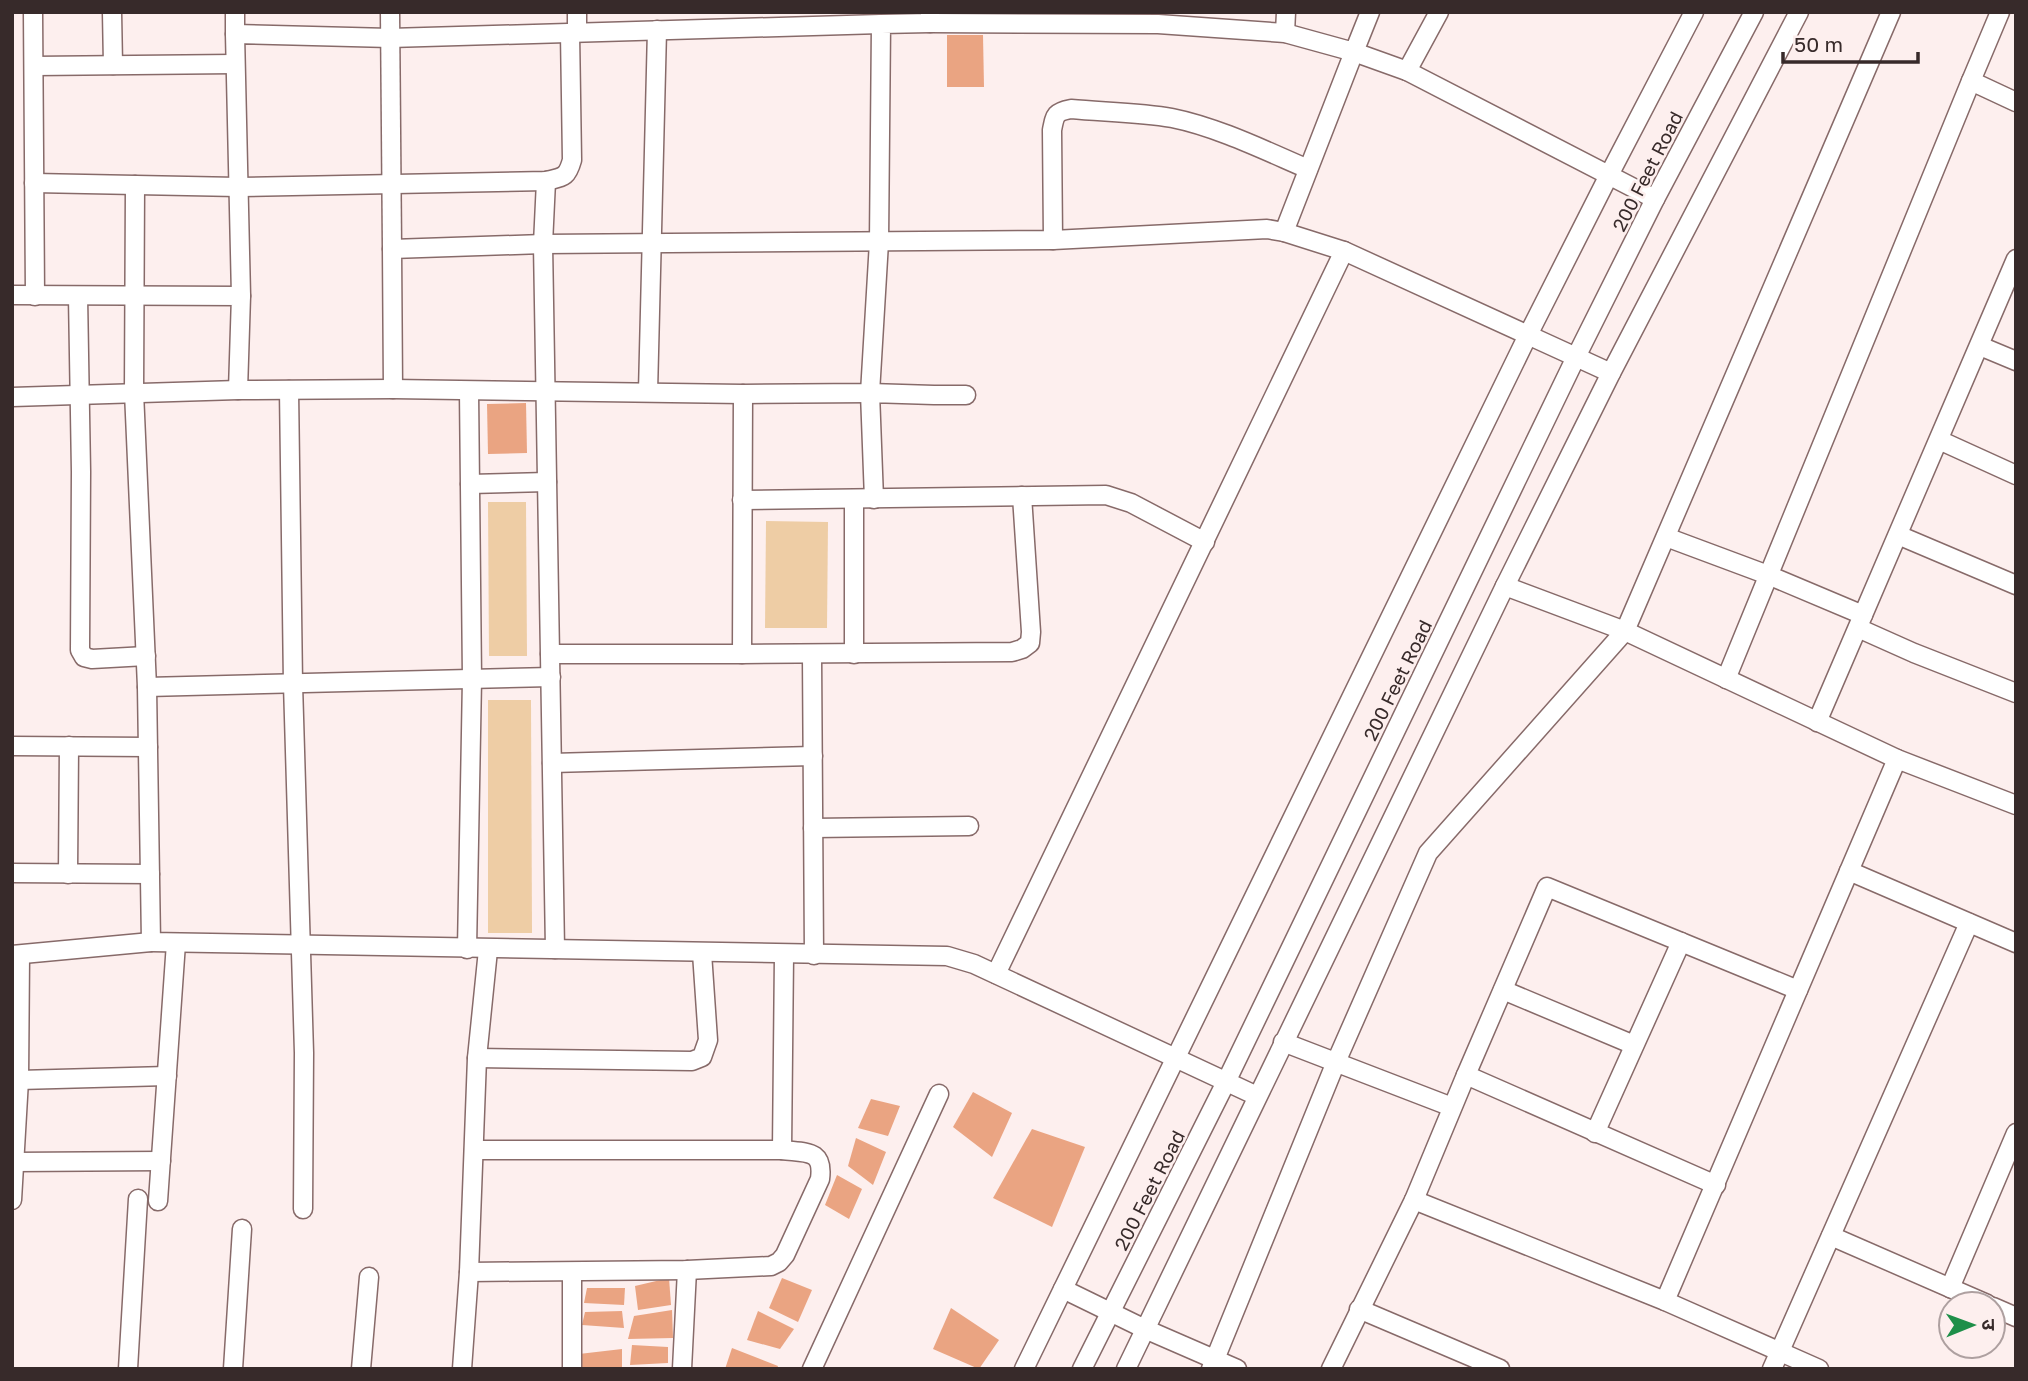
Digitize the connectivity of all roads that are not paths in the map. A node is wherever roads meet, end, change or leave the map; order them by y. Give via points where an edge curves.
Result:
1 (33, 12) edge
2 (112, 12) edge
3 (235, 12) edge
4 (390, 12) edge
5 (578, 12) edge
6 (1286, 12) edge
7 (1370, 12) edge
8 (1439, 12) edge
9 (1694, 12) edge
10 (1754, 12) edge
11 (1799, 12) edge
12 (1891, 12) edge
13 (2000, 12) edge
14 (930, 18) edge
15 (881, 24) junction
16 (657, 30) junction
17 (574, 33) junction
18 (1285, 33) junction
19 (235, 34) junction
20 (390, 38) junction
21 (1354, 52) junction
22 (235, 64) junction
23 (113, 65) junction
24 (34, 66) junction
25 (1407, 71) junction
26 (1971, 81) junction
27 (2016, 102) edge
28 (1308, 169) junction
29 (1609, 175) junction
30 (545, 180) junction
31 (34, 183) junction
32 (391, 184) junction
33 (135, 185) junction
34 (238, 187) junction
35 (1655, 199) junction
36 (1284, 232) junction
37 (1053, 240) junction
38 (879, 242) junction
39 (651, 243) junction
40 (543, 244) junction
41 (392, 248) junction
42 (1344, 251) junction
43 (2016, 259) edge
44 (12, 295) edge
45 (35, 296) junction
46 (78, 296) junction
47 (135, 296) junction
48 (240, 296) junction
49 (1528, 335) junction
50 (1980, 346) junction
51 (1576, 357) junction
52 (2016, 361) edge
53 (1611, 373) junction
54 (393, 389) junction
55 (238, 390) junction
56 (289, 390) junction
57 (469, 391) junction
58 (546, 391) junction
59 (134, 392) junction
60 (648, 393) junction
61 (870, 393) junction
62 (81, 394) junction
63 (743, 394) junction
64 (966, 395) dead end
65 (12, 397) edge
66 (1939, 440) junction
67 (2016, 475) edge
68 (548, 482) junction
69 (470, 484) junction
70 (1022, 496) junction
71 (854, 499) junction
72 (874, 499) junction
73 (742, 500) junction
74 (1898, 535) junction
75 (1666, 537) junction
76 (1205, 542) junction
77 (1768, 575) junction
78 (2016, 585) edge
79 (1505, 586) junction
80 (1861, 621) junction
81 (1626, 631) junction
82 (550, 654) junction
83 (742, 654) junction
84 (854, 654) junction
85 (812, 655) junction
86 (146, 656) junction
87 (551, 677) junction
88 (472, 679) junction
89 (1726, 679) junction
90 (293, 684) junction
91 (147, 687) junction
92 (2016, 693) edge
93 (1817, 722) junction
94 (12, 746) edge
95 (69, 746) junction
96 (148, 747) junction
97 (813, 756) junction
98 (1897, 759) junction
99 (552, 763) junction
100 (2016, 806) edge
101 (969, 826) dead end
102 (813, 828) junction
103 (1849, 871) junction
104 (12, 873) edge
105 (68, 874) junction
106 (150, 874) junction
107 (1969, 923) junction
108 (151, 942) junction
109 (1681, 942) junction
110 (176, 943) junction
111 (2016, 943) edge
112 (301, 945) junction
113 (467, 949) junction
114 (555, 949) junction
115 (488, 950) junction
116 (702, 953) junction
117 (16, 955) edge
118 (784, 955) junction
119 (814, 955) junction
120 (996, 974) junction
121 (1503, 990) junction
122 (1798, 990) junction
123 (1283, 1042) junction
124 (1634, 1045) junction
125 (477, 1058) junction
126 (1175, 1059) junction
127 (1336, 1062) junction
128 (1466, 1075) junction
129 (167, 1076) junction
130 (19, 1080) junction
131 (1226, 1082) junction
132 (939, 1094) dead end
133 (1257, 1096) junction
134 (1452, 1107) junction
135 (1595, 1133) junction
136 (2016, 1133) edge
137 (474, 1150) junction
138 (782, 1150) junction
139 (161, 1161) junction
140 (15, 1162) junction
141 (1716, 1185) junction
142 (138, 1199) dead end
143 (12, 1200) edge
144 (1414, 1200) junction
145 (159, 1201) dead end
146 (303, 1209) dead end
147 (242, 1229) dead end
148 (1830, 1236) junction
149 (687, 1270) junction
150 (469, 1272) junction
151 (572, 1272) junction
152 (369, 1277) dead end
153 (1950, 1288) junction
154 (1063, 1289) junction
155 (1955, 1290) edge
156 (1665, 1301) junction
157 (1359, 1309) junction
158 (1110, 1313) junction
159 (1145, 1329) junction
160 (1780, 1352) junction
161 (1213, 1364) edge
162 (128, 1369) edge
163 (233, 1369) edge
164 (361, 1369) edge
165 (462, 1369) edge
166 (572, 1369) edge
167 (682, 1369) edge
168 (812, 1369) edge
169 (1024, 1369) edge
170 (1082, 1369) edge
171 (1126, 1369) edge
172 (1237, 1369) edge
173 (1331, 1369) edge
174 (1500, 1369) edge
175 (1772, 1369) edge
176 (1819, 1369) edge

1 - 24 street
2 - 23 street
3 - 19 street
4 - 20 street
5 - 17 street
6 - 18 street
7 - 21 street
8 - 25 street
9 - 29 street
10 - 35 street, 200 Feet Road
11 - 53 street
12 - 75 street
13 - 26 street
14 - 15 street
14 - 18 street via 1158,24
15 - 16 street
15 - 38 street
16 - 17 street
16 - 39 street
17 - 20 street
17 - 30 street via 572,160 563,177
18 - 21 street
19 - 20 street
19 - 22 street
20 - 32 street
21 - 25 street
21 - 28 street
22 - 23 street
22 - 34 street
23 - 24 street
24 - 31 street
25 - 29 street
26 - 27 street
26 - 77 street
28 - 36 street
28 - 37 street via 1172,118 1061,111 1052,130
29 - 35 street
29 - 49 street
30 - 32 street
30 - 40 street
31 - 33 street
31 - 45 street
32 - 34 street
32 - 41 street
33 - 34 street
33 - 47 street
34 - 48 street
35 - 51 street, 200 Feet Road
36 - 37 street via 1267,229
36 - 42 street
37 - 38 street
38 - 39 street
38 - 61 street
39 - 40 street
39 - 60 street
40 - 41 street
40 - 58 street
41 - 54 street
42 - 49 street
42 - 76 street
43 - 50 street
44 - 45 street
45 - 46 street
46 - 47 street
46 - 62 street
47 - 48 street
47 - 59 street
48 - 55 street
49 - 51 street
49 - 126 street
50 - 52 street
50 - 66 street
51 - 53 street
51 - 131 street, 200 Feet Road
53 - 79 street
54 - 56 street
54 - 57 street
55 - 56 street
55 - 59 street
56 - 90 street
57 - 58 street
57 - 69 street
58 - 60 street
58 - 68 street
59 - 62 street
59 - 86 street
60 - 63 street
61 - 63 street
61 - 64 street
61 - 72 street
62 - 65 street
62 - 86 street via 80,650 92,659
63 - 73 street
66 - 67 street
66 - 74 street
68 - 69 street
68 - 82 street
69 - 88 street
70 - 72 street
70 - 76 street via 1118,498
70 - 84 street via 1030,643 1012,653
71 - 72 street
71 - 73 street
71 - 84 street
73 - 83 street
74 - 78 street
74 - 80 street
75 - 77 street
75 - 81 street
76 - 120 street
77 - 80 street
77 - 89 street
79 - 81 street
79 - 123 street
80 - 92 street via 1914,653
80 - 93 street
81 - 89 street
81 - 127 street via 1428,852
82 - 83 street
82 - 87 street
83 - 85 street
84 - 85 street
85 - 97 street
86 - 91 street
87 - 88 street
87 - 99 street
88 - 90 street
88 - 113 street
89 - 93 street
90 - 91 street
90 - 112 street
91 - 96 street
93 - 98 street
94 - 95 street
95 - 96 street
95 - 105 street
96 - 106 street
97 - 99 street
97 - 102 street
98 - 100 street
98 - 103 street
99 - 114 street
101 - 102 street
102 - 119 street
103 - 107 street
103 - 122 street
104 - 105 street
105 - 106 street
106 - 108 street
107 - 111 street
107 - 148 street
108 - 110 street
108 - 117 street
109 - 121 street via 1547,887
109 - 122 street
109 - 124 street
110 - 112 street
110 - 129 street
112 - 113 street
112 - 146 street
113 - 115 street
114 - 115 street
114 - 116 street
115 - 125 street
116 - 118 street
116 - 125 street via 708,1040 702,1057 692,1061
117 - 130 street
118 - 119 street
118 - 138 street
119 - 120 street via 947,956
120 - 126 street
121 - 124 street
121 - 128 street
122 - 141 street
123 - 127 street
123 - 133 street
124 - 135 street
125 - 137 street
126 - 131 street
126 - 154 street
127 - 134 street
127 - 161 street
128 - 134 street
128 - 135 street
129 - 130 street
129 - 139 street
130 - 140 street
131 - 133 street
131 - 158 street, 200 Feet Road
132 - 168 street
133 - 159 street
134 - 144 street
135 - 141 street
136 - 153 street
137 - 138 street
137 - 150 street
138 - 149 street via 814,1154 822,1168 785,1255 771,1266
139 - 140 street
139 - 145 street
140 - 143 street
141 - 156 street
142 - 162 street
144 - 156 street
144 - 157 street
147 - 163 street
148 - 153 street
148 - 160 street
149 - 151 street
149 - 167 street
150 - 151 street
150 - 165 street
151 - 166 street
152 - 164 street
153 - 155 street
154 - 158 street
154 - 169 street
156 - 160 street
157 - 173 street
157 - 174 street
158 - 159 street
158 - 170 street, 200 Feet Road
159 - 161 street
159 - 171 street
160 - 175 street
160 - 176 street
161 - 172 street

